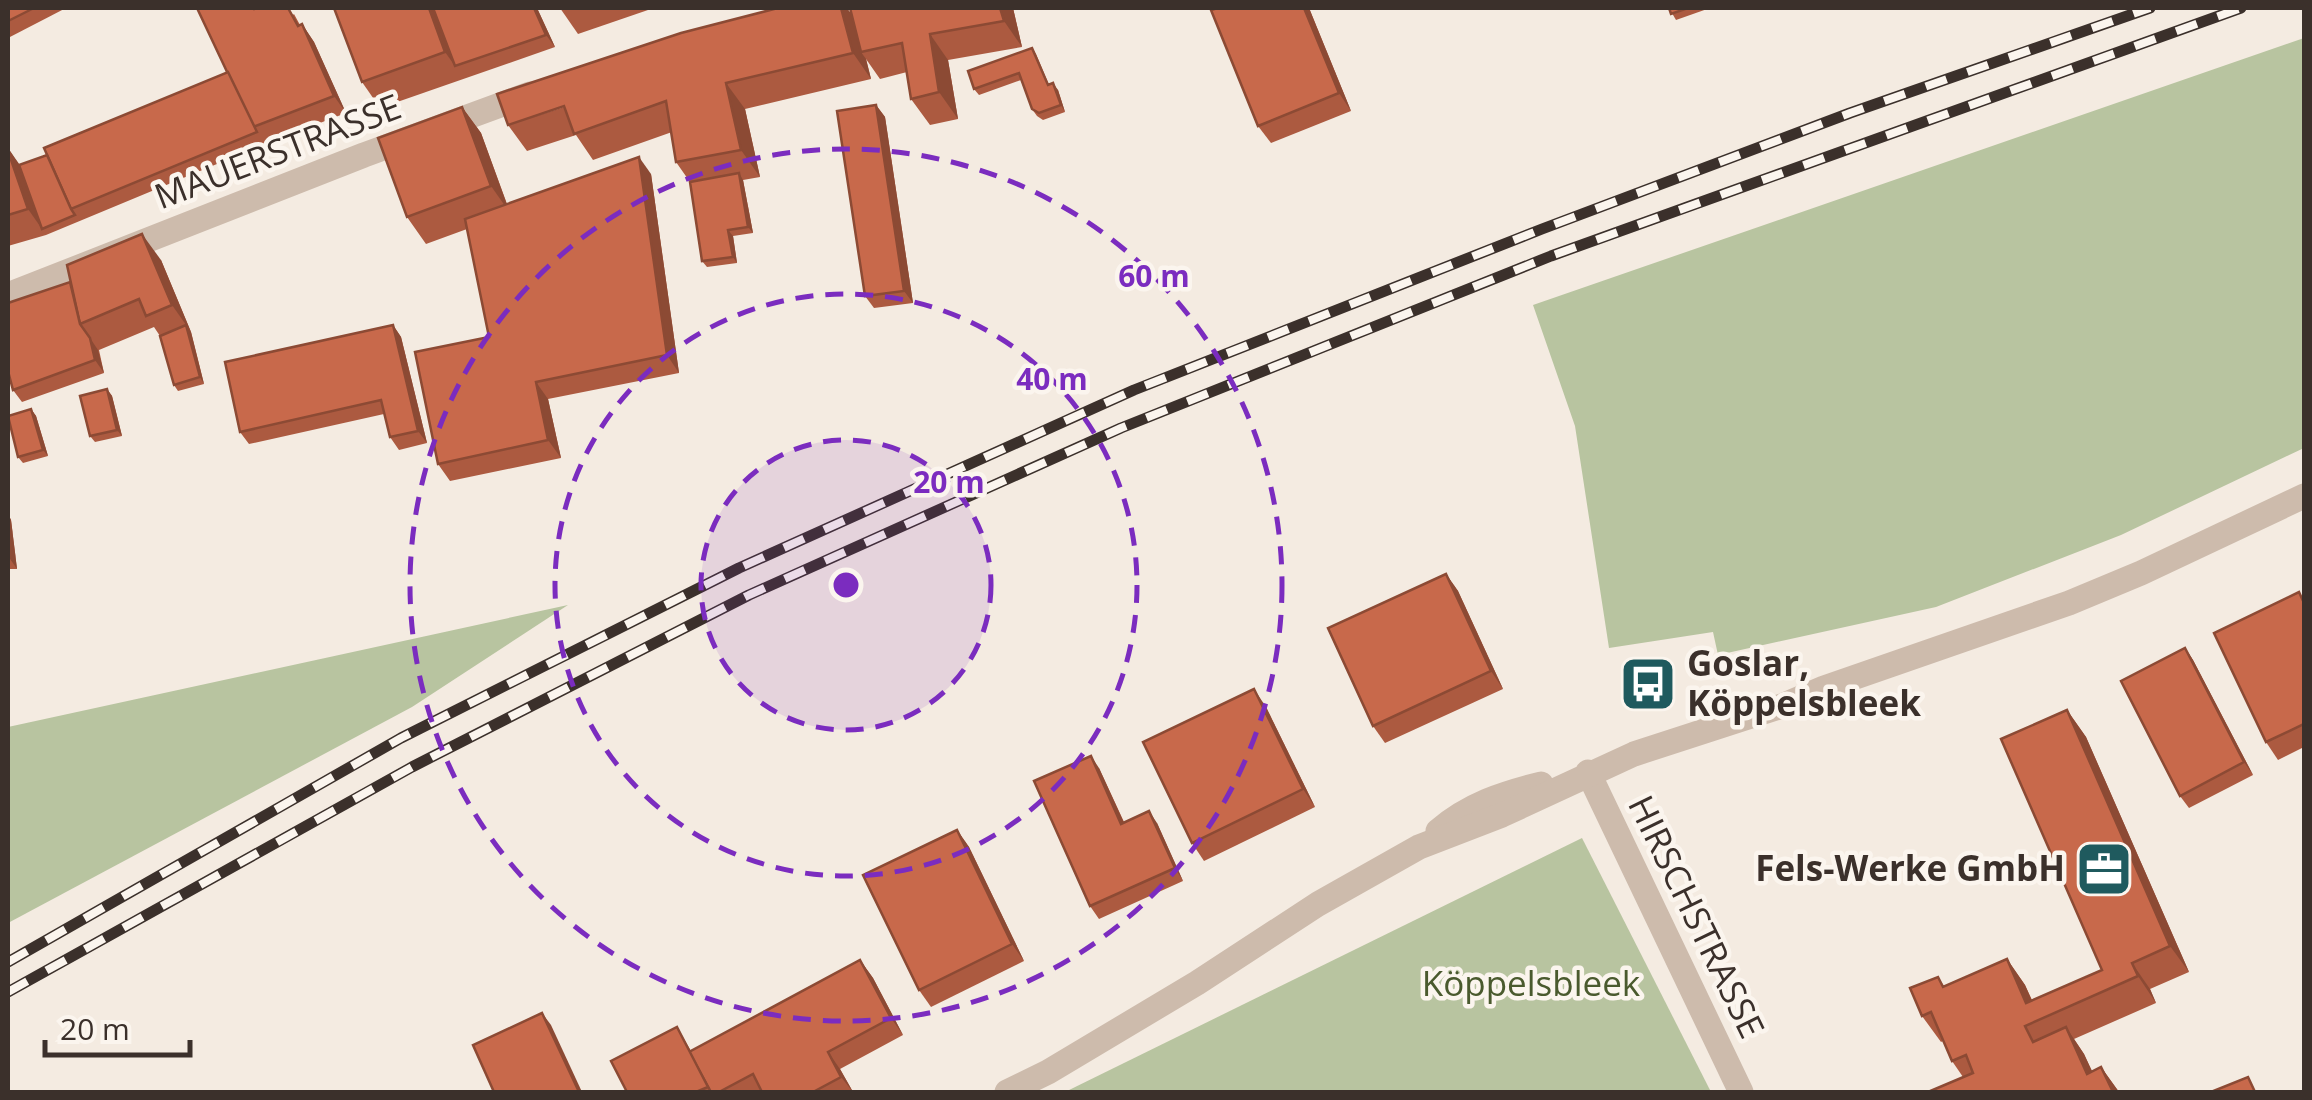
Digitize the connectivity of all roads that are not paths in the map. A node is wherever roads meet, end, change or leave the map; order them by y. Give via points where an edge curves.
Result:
1 (551, 86) edge
2 (8, 294) edge
3 (2304, 496) edge
4 (1588, 772) junction
5 (1007, 1092) edge
6 (1741, 1092) edge

1 - 2 street, MAUERSTRASSE
3 - 4 street via 2141,573 2006,626
4 - 5 street via 1419,847
4 - 6 street, HIRSCHSTRASSE

